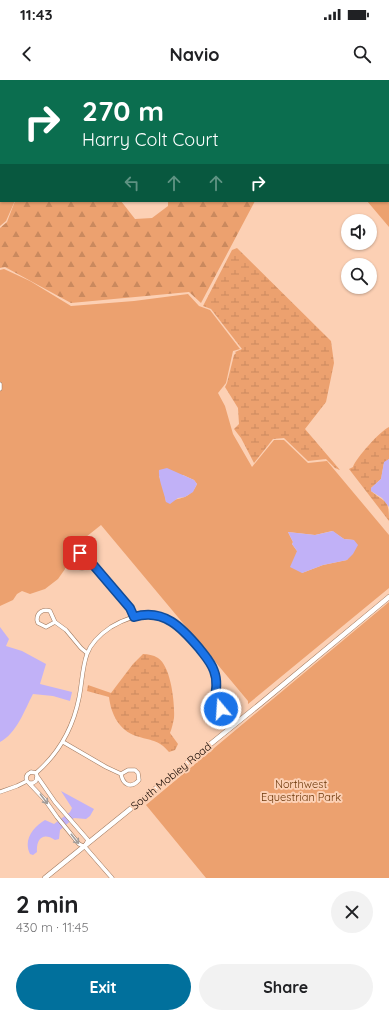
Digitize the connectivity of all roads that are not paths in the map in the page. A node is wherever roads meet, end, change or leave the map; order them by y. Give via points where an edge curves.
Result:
1 (0, 384) edge
2 (0, 389) edge
3 (89, 560) junction
4 (389, 597) edge
5 (134, 617) junction
6 (55, 622) junction
7 (87, 652) junction
8 (214, 702) junction
9 (63, 742) junction
10 (121, 774) junction
11 (36, 775) junction
12 (28, 782) junction
13 (0, 792) edge
14 (68, 819) junction
15 (62, 824) junction
16 (85, 847) junction
17 (48, 877) edge
18 (112, 878) edge

1 - 2 street
3 - 3 street via 86,554 80,553 74,560 75,565 82,568 88,565
3 - 5 street via 130,608
4 - 16 street, South Mobley Road
5 - 7 street via 121,621 102,633
5 - 8 street via 159,616 174,622 185,631 211,663 217,684
6 - 6 street via 50,611 38,613 37,620 42,626 46,627
6 - 7 street
7 - 9 street via 75,712
8 - 8 street via 208,704 205,710 206,716 215,720 219,718 221,709
9 - 10 street
9 - 11 street
10 - 10 street via 128,785 136,784 139,780 135,770
11 - 12 street via 35,783
11 - 12 street via 32,772 28,774
11 - 14 street
12 - 13 street
12 -> 15 street
14 - 15 street
14 - 16 street via 88,840
15 -> 16 street via 79,844
16 - 17 street, South Mobley Road
16 - 18 street

